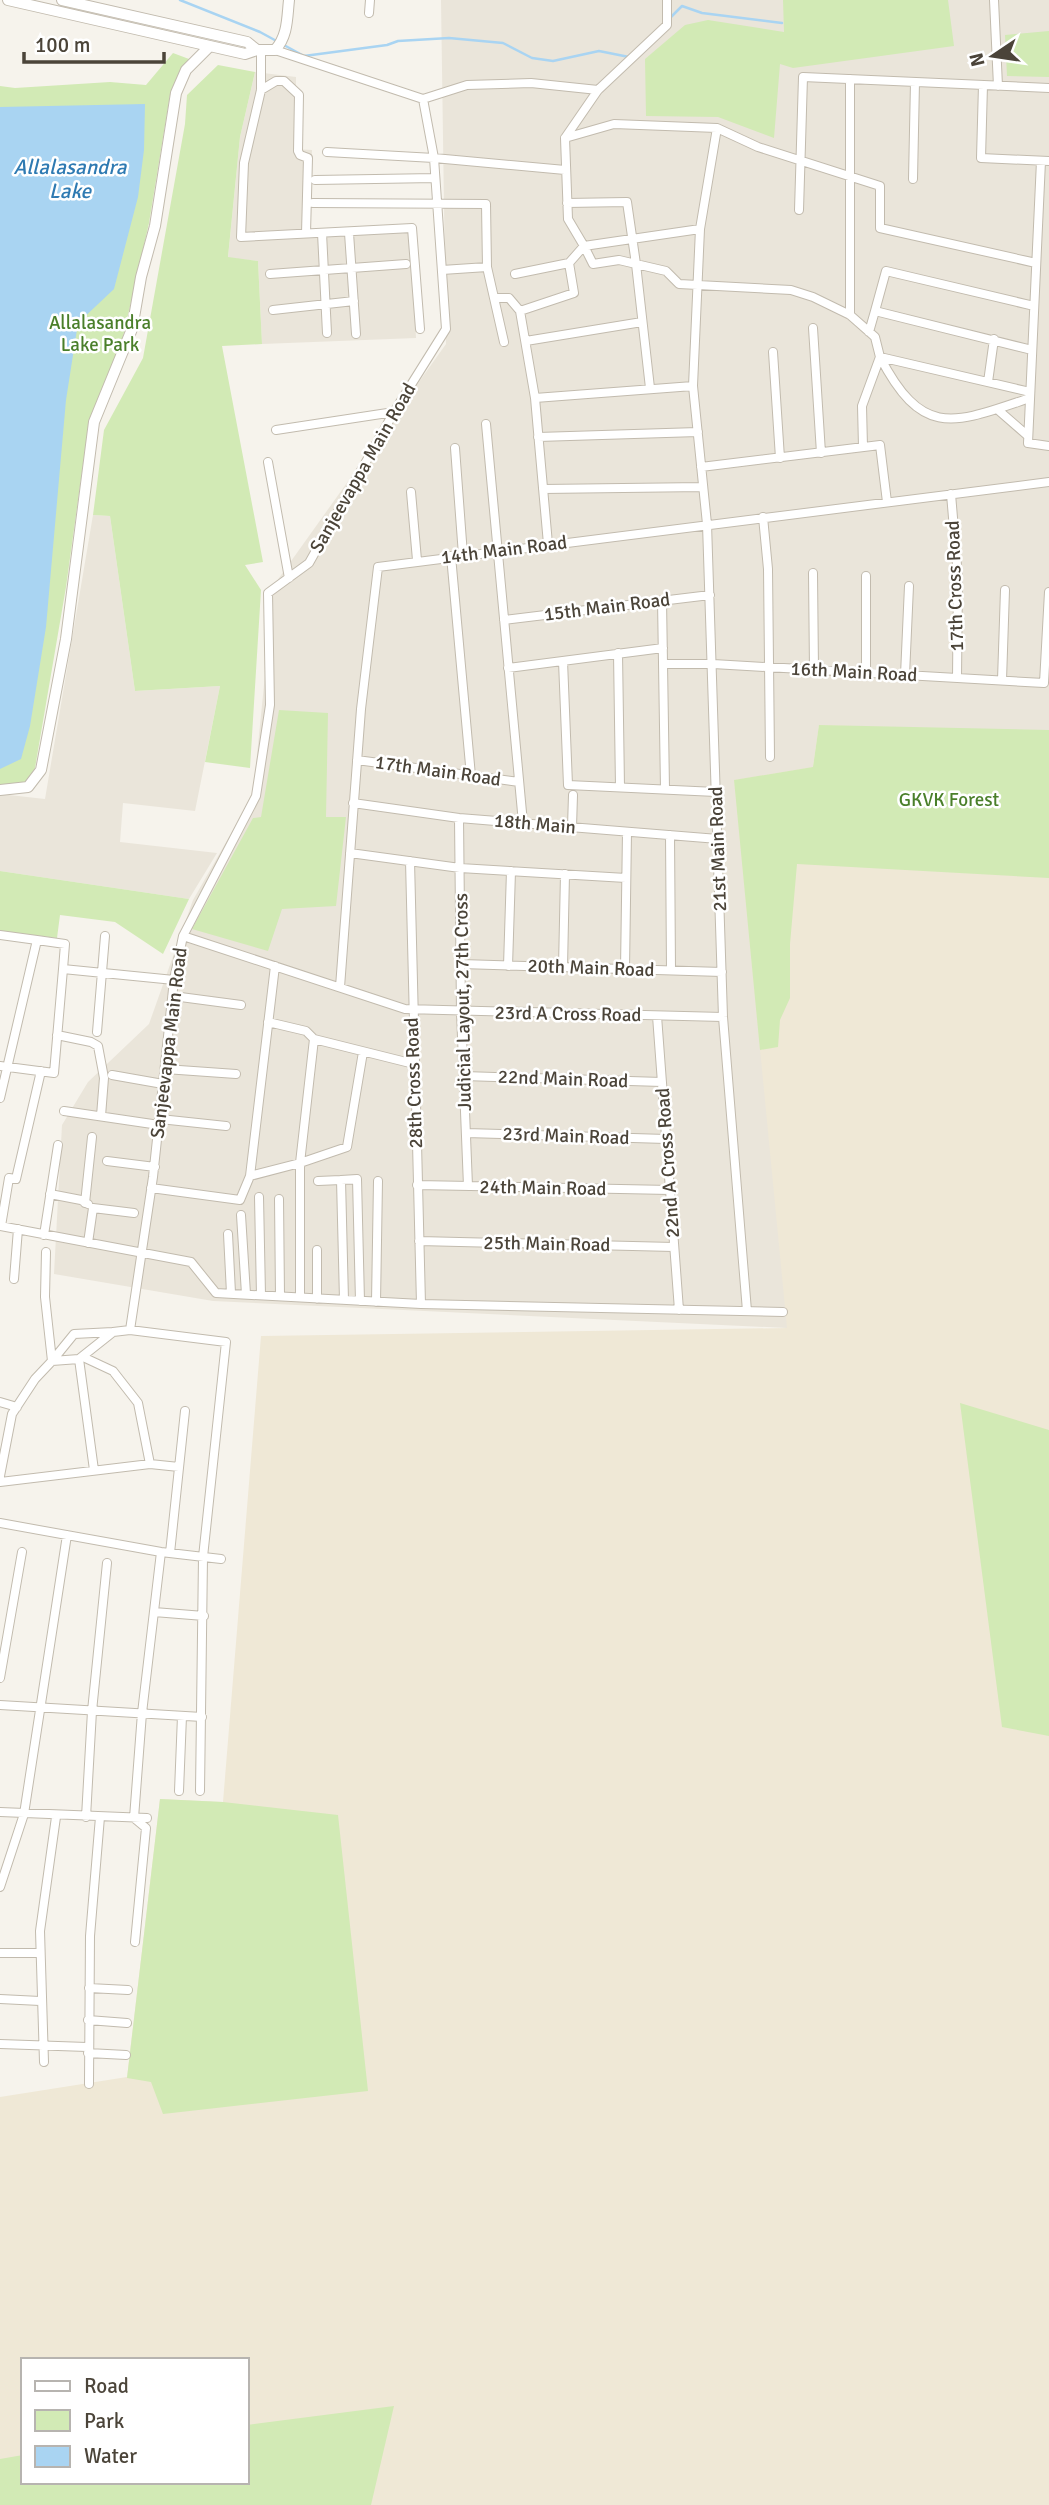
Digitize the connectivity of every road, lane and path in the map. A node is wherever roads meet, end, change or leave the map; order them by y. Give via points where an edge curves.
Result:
1 (8, 0) edge
2 (62, 0) edge
3 (289, 0) edge
4 (370, 0) edge
5 (667, 0) edge
6 (994, 0) edge
7 (369, 13) dead end
8 (198, 31) junction
9 (195, 43) junction
10 (209, 47) junction
11 (277, 48) junction
12 (259, 51) junction
13 (850, 79) junction
14 (915, 82) junction
15 (983, 85) junction
16 (998, 86) junction
17 (1049, 88) edge
18 (261, 90) junction
19 (598, 90) junction
20 (423, 99) junction
21 (717, 128) junction
22 (565, 138) junction
23 (327, 152) dead end
24 (434, 158) junction
25 (800, 158) junction
26 (1045, 161) edge
27 (565, 170) junction
28 (851, 177) junction
29 (435, 178) junction
30 (913, 179) dead end
31 (314, 180) dead end
32 (313, 203) dead end
33 (438, 204) junction
34 (567, 204) junction
35 (799, 210) dead end
36 (700, 229) junction
37 (306, 233) junction
38 (322, 233) junction
39 (349, 233) junction
40 (632, 238) junction
41 (584, 246) junction
42 (569, 263) junction
43 (1036, 263) junction
44 (406, 264) dead end
45 (636, 264) junction
46 (487, 267) junction
47 (352, 269) junction
48 (442, 270) junction
49 (324, 271) junction
50 (270, 274) dead end
51 (515, 274) dead end
52 (697, 285) junction
53 (494, 298) junction
54 (354, 301) junction
55 (326, 303) junction
56 (1034, 306) junction
57 (273, 310) dead end
58 (520, 311) junction
59 (875, 311) junction
60 (850, 315) junction
61 (642, 322) junction
62 (813, 328) dead end
63 (420, 329) dead end
64 (869, 331) junction
65 (327, 333) dead end
66 (356, 334) dead end
67 (994, 340) junction
68 (526, 341) junction
69 (504, 342) dead end
70 (1032, 350) junction
71 (773, 352) dead end
72 (880, 357) junction
73 (988, 382) junction
74 (693, 386) junction
75 (650, 388) junction
76 (1030, 395) junction
77 (536, 398) junction
78 (998, 409) junction
79 (394, 412) junction
80 (486, 424) dead end
81 (276, 430) dead end
82 (698, 432) junction
83 (1028, 436) junction
84 (538, 437) junction
85 (1049, 446) edge
86 (863, 447) junction
87 (455, 448) dead end
88 (821, 453) junction
89 (780, 458) junction
90 (268, 462) dead end
91 (701, 467) junction
92 (1049, 482) edge
93 (703, 487) junction
94 (543, 489) junction
95 (411, 492) dead end
96 (951, 494) junction
97 (887, 502) junction
98 (763, 517) junction
99 (707, 524) junction
100 (548, 544) junction
101 (498, 551) junction
102 (463, 555) junction
103 (451, 556) junction
104 (417, 560) junction
105 (813, 573) dead end
106 (866, 576) dead end
107 (289, 578) junction
108 (909, 586) dead end
109 (1006, 590) dead end
110 (1049, 592) edge
111 (710, 595) junction
112 (662, 600) junction
113 (504, 620) junction
114 (663, 648) junction
115 (618, 653) junction
116 (563, 661) junction
117 (663, 664) junction
118 (713, 664) junction
119 (770, 667) junction
120 (509, 668) junction
121 (814, 670) junction
122 (866, 673) junction
123 (905, 675) junction
124 (957, 678) junction
125 (1002, 680) junction
126 (770, 757) dead end
127 (357, 760) junction
128 (471, 776) junction
129 (519, 782) junction
130 (620, 787) junction
131 (665, 789) junction
132 (0, 790) edge
133 (716, 792) junction
134 (573, 795) dead end
135 (354, 803) junction
136 (459, 818) junction
137 (523, 823) junction
138 (572, 827) junction
139 (627, 832) junction
140 (670, 835) junction
141 (718, 839) junction
142 (350, 853) junction
143 (410, 861) junction
144 (460, 868) junction
145 (510, 871) junction
146 (565, 874) junction
147 (626, 878) junction
148 (0, 935) edge
149 (105, 936) dead end
150 (183, 936) junction
151 (37, 940) junction
152 (461, 964) junction
153 (508, 965) junction
154 (275, 966) junction
155 (563, 967) junction
156 (63, 969) junction
157 (625, 969) junction
158 (671, 970) junction
159 (103, 972) junction
160 (722, 972) junction
161 (174, 980) junction
162 (340, 987) junction
163 (173, 996) junction
164 (241, 1005) dead end
165 (412, 1009) junction
166 (461, 1012) junction
167 (657, 1016) junction
168 (723, 1017) junction
169 (268, 1022) junction
170 (97, 1032) dead end
171 (57, 1035) junction
172 (314, 1039) junction
173 (363, 1052) junction
174 (414, 1064) junction
175 (4, 1067) edge
176 (165, 1069) junction
177 (41, 1071) junction
178 (236, 1074) dead end
179 (112, 1075) dead end
180 (464, 1076) junction
181 (662, 1082) junction
182 (163, 1084) junction
183 (0, 1098) edge
184 (64, 1111) dead end
185 (101, 1116) junction
186 (159, 1122) junction
187 (226, 1126) dead end
188 (466, 1133) junction
189 (92, 1137) dead end
190 (666, 1139) junction
191 (58, 1145) dead end
192 (107, 1161) dead end
193 (300, 1163) junction
194 (155, 1167) junction
195 (250, 1176) junction
196 (5, 1177) edge
197 (341, 1180) junction
198 (317, 1181) dead end
199 (378, 1181) dead end
200 (417, 1185) junction
201 (468, 1186) junction
202 (152, 1188) junction
203 (670, 1190) junction
204 (50, 1194) junction
205 (259, 1197) dead end
206 (279, 1199) dead end
207 (89, 1205) junction
208 (134, 1213) dead end
209 (241, 1215) dead end
210 (0, 1226) edge
211 (18, 1230) junction
212 (228, 1234) dead end
213 (44, 1235) junction
214 (419, 1241) junction
215 (88, 1243) junction
216 (674, 1247) junction
217 (317, 1250) dead end
218 (46, 1252) dead end
219 (140, 1253) junction
220 (14, 1279) dead end
221 (230, 1293) junction
222 (246, 1294) junction
223 (261, 1295) junction
224 (281, 1296) junction
225 (300, 1297) junction
226 (317, 1298) junction
227 (344, 1300) junction
228 (360, 1301) junction
229 (376, 1302) junction
230 (421, 1304) junction
231 (678, 1310) junction
232 (747, 1311) junction
233 (783, 1312) dead end
234 (130, 1330) junction
235 (113, 1332) junction
236 (81, 1358) junction
237 (52, 1361) junction
238 (0, 1402) edge
239 (17, 1407) junction
240 (185, 1411) dead end
241 (150, 1464) junction
242 (179, 1467) junction
243 (94, 1470) junction
244 (0, 1476) edge
245 (0, 1482) edge
246 (0, 1523) edge
247 (67, 1535) junction
248 (22, 1552) dead end
249 (165, 1553) junction
250 (203, 1557) junction
251 (221, 1559) dead end
252 (107, 1563) dead end
253 (153, 1612) junction
254 (204, 1616) junction
255 (0, 1678) edge
256 (0, 1705) edge
257 (42, 1708) junction
258 (92, 1711) junction
259 (142, 1713) junction
260 (182, 1716) junction
261 (202, 1717) junction
262 (179, 1791) dead end
263 (200, 1791) dead end
264 (0, 1812) edge
265 (24, 1814) junction
266 (56, 1817) junction
267 (86, 1817) junction
268 (100, 1817) junction
269 (134, 1818) junction
270 (147, 1818) dead end
271 (0, 1887) edge
272 (135, 1942) dead end
273 (0, 1954) edge
274 (40, 1954) junction
275 (89, 1988) junction
276 (128, 1990) dead end
277 (0, 1999) edge
278 (40, 2001) junction
279 (88, 2020) junction
280 (127, 2023) dead end
281 (43, 2043) junction
282 (0, 2044) edge
283 (87, 2050) junction
284 (125, 2055) dead end
285 (44, 2062) dead end
286 (89, 2084) dead end

1 - 9 street
2 - 8 street
3 - 11 street via 284,35
4 - 7 street
5 - 19 street via 667,20
6 - 16 street
8 - 9 street
8 - 12 street via 247,41
9 - 10 street
10 - 12 street via 245,54
10 - 132 street via 186,70 176,93 155,226 132,329 94,422 66,639 41,770 28,787
11 - 12 street
11 - 20 street
12 - 18 street
13 - 14 street
13 - 25 street via 803,77
13 - 28 street
14 - 15 street
14 - 30 street
15 - 16 street
15 - 26 street via 981,158
16 - 17 street
18 - 37 street via 284,80 299,95 298,151 308,158
18 - 37 street via 244,163 241,237
19 - 20 street via 531,83 467,85
19 - 22 street
20 - 24 street, Sanjeevappa Main Road
21 - 22 street via 614,124
21 - 25 street via 758,147
21 - 36 street, 21st Main Road
22 - 27 street
23 - 24 street
24 - 27 street
24 - 29 street, Sanjeevappa Main Road
25 - 28 street
25 - 35 street
26 - 43 street
27 - 34 street
28 - 43 street via 880,186 880,228
28 - 60 street
29 - 31 street
29 - 33 street, Sanjeevappa Main Road
32 - 33 street
33 - 46 street via 486,204
33 - 48 street, Sanjeevappa Main Road
34 - 40 street via 627,202
34 - 41 street via 568,219
36 - 40 street
36 - 52 street, 21st Main Road
37 - 38 street
38 - 39 street
38 - 49 street
39 - 47 street
39 - 63 street via 412,228
40 - 41 street
40 - 45 street
41 - 42 street
41 - 45 street via 593,264 619,260
42 - 51 street
42 - 58 street via 574,293
43 - 56 street
44 - 47 street
45 - 52 street via 666,271 680,284
45 - 61 street
46 - 48 street
46 - 53 street
47 - 49 street
47 - 54 street
48 - 79 street, Sanjeevappa Main Road via 446,328
49 - 50 street
49 - 55 street
52 - 60 street via 791,290
52 - 74 street, 21st Main Road
53 - 58 street via 509,298
53 - 69 street
54 - 55 street
54 - 66 street
55 - 57 street
55 - 65 street
56 - 59 street via 886,271
56 - 70 street
58 - 68 street
59 - 64 street
59 - 67 street
60 - 64 street
61 - 68 street
61 - 75 street
62 - 88 street
64 - 72 street
67 - 70 street
67 - 73 street
68 - 77 street
70 - 76 street
71 - 89 street
72 - 73 street
72 - 78 street via 890,378 929,415 947,421
72 - 86 street via 862,406
73 - 76 street
74 - 75 street
74 - 82 street, 21st Main Road
75 - 77 street
76 - 78 street
76 - 83 street
77 - 84 street
78 - 83 street
79 - 81 street
79 - 107 street, Sanjeevappa Main Road via 309,563
80 - 101 street
82 - 84 street
82 - 91 street, 21st Main Road
83 - 85 street via 1028,443
84 - 94 street
86 - 88 street
86 - 97 street via 880,446
87 - 102 street
88 - 89 street
89 - 91 street
90 - 107 street
91 - 93 street, 21st Main Road
92 - 96 street, 14th Main Road
93 - 94 street
93 - 99 street, 21st Main Road
94 - 100 street
95 - 104 street
96 - 97 street, 14th Main Road
96 - 124 street, 17th Cross Road via 958,577
97 - 98 street, 14th Main Road
98 - 99 street, 14th Main Road
98 - 119 street
99 - 100 street, 14th Main Road
99 - 111 street, 21st Main Road
100 - 101 street, 14th Main Road
101 - 102 street, 14th Main Road
101 - 113 street
102 - 103 street, 14th Main Road
103 - 104 street, 14th Main Road
103 - 128 street
104 - 127 street, 14th Main Road via 378,567
105 - 121 street
106 - 122 street
107 - 150 street, Sanjeevappa Main Road via 268,593 270,705 256,796
108 - 123 street
109 - 125 street
110 - 125 street, 16th Main Road via 1044,683
111 - 112 street, 15th Main Road
111 - 118 street, 21st Main Road
112 - 113 street, 15th Main Road
112 - 114 street
113 - 120 street
114 - 115 street
114 - 117 street
115 - 116 street
115 - 130 street
116 - 120 street
116 - 130 street via 569,785
117 - 118 street, 16th Main Road
117 - 131 street
118 - 119 street, 16th Main Road
118 - 133 street, 21st Main Road
119 - 121 street, 16th Main Road
119 - 126 street
120 - 129 street
121 - 122 street, 16th Main Road
122 - 123 street, 16th Main Road
123 - 124 street, 16th Main Road
124 - 125 street, 16th Main Road
127 - 128 street, 17th Main Road
127 - 135 street, 14th Main Road
128 - 129 street, 17th Main Road
129 - 137 street
130 - 131 street
131 - 133 street
133 - 141 street, 21st Main Road
134 - 138 street
135 - 136 street, 18th Main
135 - 142 street, 14th Main Road
136 - 137 street, 18th Main
136 - 144 street, Judicial Layout, 27th Cross
137 - 138 street, 18th Main
138 - 139 street, 18th Main
139 - 140 street, 18th Main
139 - 147 street
140 - 141 street, 18th Main
140 - 158 street
141 - 160 street, 21st Main Road
142 - 143 street
142 - 162 street, 14th Main Road
143 - 144 street
143 - 165 street, 28th Cross Road
144 - 145 street
144 - 152 street, Judicial Layout, 27th Cross
145 - 146 street
145 - 153 street
146 - 147 street
146 - 155 street
147 - 157 street
148 - 151 street
149 - 159 street
150 - 154 street, 23rd A Cross Road
150 - 161 street, Sanjeevappa Main Road
151 - 156 street via 65,944
151 - 175 street
152 - 153 street, 20th Main Road
152 - 166 street, Judicial Layout, 27th Cross
153 - 155 street, 20th Main Road
154 - 162 street, 23rd A Cross Road
154 - 169 street
155 - 157 street, 20th Main Road
156 - 159 street
156 - 171 street
157 - 158 street, 20th Main Road
158 - 160 street, 20th Main Road
159 - 161 street
159 - 170 street
160 - 168 street, 21st Main Road
161 - 163 street, Sanjeevappa Main Road
162 - 165 street, 23rd A Cross Road
163 - 164 street
163 - 176 street, Sanjeevappa Main Road
165 - 166 street, 23rd A Cross Road
165 - 174 street, 28th Cross Road
166 - 167 street, 23rd A Cross Road
166 - 180 street, Judicial Layout, 27th Cross
167 - 168 street, 23rd A Cross Road
167 - 181 street, 22nd A Cross Road
168 - 232 street, 21st Main Road
169 - 172 street via 306,1031
169 - 195 street
171 - 177 street via 54,1073
171 - 185 street via 98,1046 104,1086
172 - 173 street
172 - 193 street
173 - 174 street
173 - 193 street via 347,1147
174 - 200 street, 28th Cross Road
175 - 177 street
175 - 183 street
176 - 178 street
176 - 182 street, Sanjeevappa Main Road
177 - 196 street via 16,1178
179 - 182 street
180 - 181 street, 22nd Main Road
180 - 188 street, Judicial Layout, 27th Cross
181 - 190 street, 22nd A Cross Road
182 - 186 street, Sanjeevappa Main Road
184 - 185 street
185 - 186 street
186 - 187 street
186 - 194 street, Sanjeevappa Main Road
188 - 190 street, 23rd Main Road
188 - 201 street, Judicial Layout, 27th Cross
189 - 207 street
190 - 203 street, 22nd A Cross Road
191 - 204 street
192 - 194 street
193 - 195 street
193 - 225 street
194 - 202 street, Sanjeevappa Main Road
195 - 202 street via 240,1200
196 - 210 street
197 - 198 street
197 - 227 street
197 - 228 street via 357,1179
199 - 229 street
200 - 201 street, 24th Main Road
200 - 214 street, 28th Cross Road
201 - 203 street, 24th Main Road
202 - 219 street, Sanjeevappa Main Road
203 - 216 street, 22nd A Cross Road
204 - 207 street
204 - 213 street
205 - 223 street
206 - 224 street
207 - 208 street
207 - 215 street
209 - 222 street
210 - 211 street
211 - 213 street
211 - 220 street
212 - 221 street
213 - 215 street
214 - 216 street, 25th Main Road
214 - 230 street, 28th Cross Road
215 - 219 street
216 - 231 street, 22nd A Cross Road
217 - 226 street
218 - 237 street
219 - 221 street via 191,1262 216,1293
219 - 234 street, Sanjeevappa Main Road
221 - 222 street
222 - 223 street
223 - 224 street
224 - 225 street
225 - 226 street
226 - 227 street
227 - 228 street
228 - 229 street
229 - 230 street
230 - 231 street
231 - 232 street
232 - 233 street
234 - 235 street
234 - 250 street via 226,1342
235 - 236 street
235 - 237 street via 74,1334
236 - 237 street
236 - 241 street via 113,1371 138,1402
236 - 243 street
237 - 239 street
238 - 239 street
239 - 244 street
240 - 242 street
241 - 242 street
241 - 243 street
242 - 249 street
243 - 245 street
246 - 247 street
247 - 249 street
247 - 257 street
248 - 255 street
249 - 250 street
249 - 253 street
250 - 251 street
250 - 254 street
252 - 258 street
253 - 254 street
253 - 259 street
254 - 261 street
256 - 257 street
257 - 258 street
257 - 265 street
258 - 259 street
258 - 267 street
259 - 260 street
259 - 269 street
260 - 261 street
260 - 262 street
261 - 263 street
264 - 265 street
265 - 266 street
265 - 271 street
266 - 267 street
266 - 274 street
267 - 268 street
268 - 269 street
268 - 275 street
269 - 270 street
269 - 272 street via 145,1828
273 - 274 street
274 - 278 street
275 - 276 street
275 - 279 street
277 - 278 street
278 - 281 street
279 - 280 street
279 - 283 street
281 - 282 street
281 - 283 street
281 - 285 street
283 - 284 street
283 - 286 street

